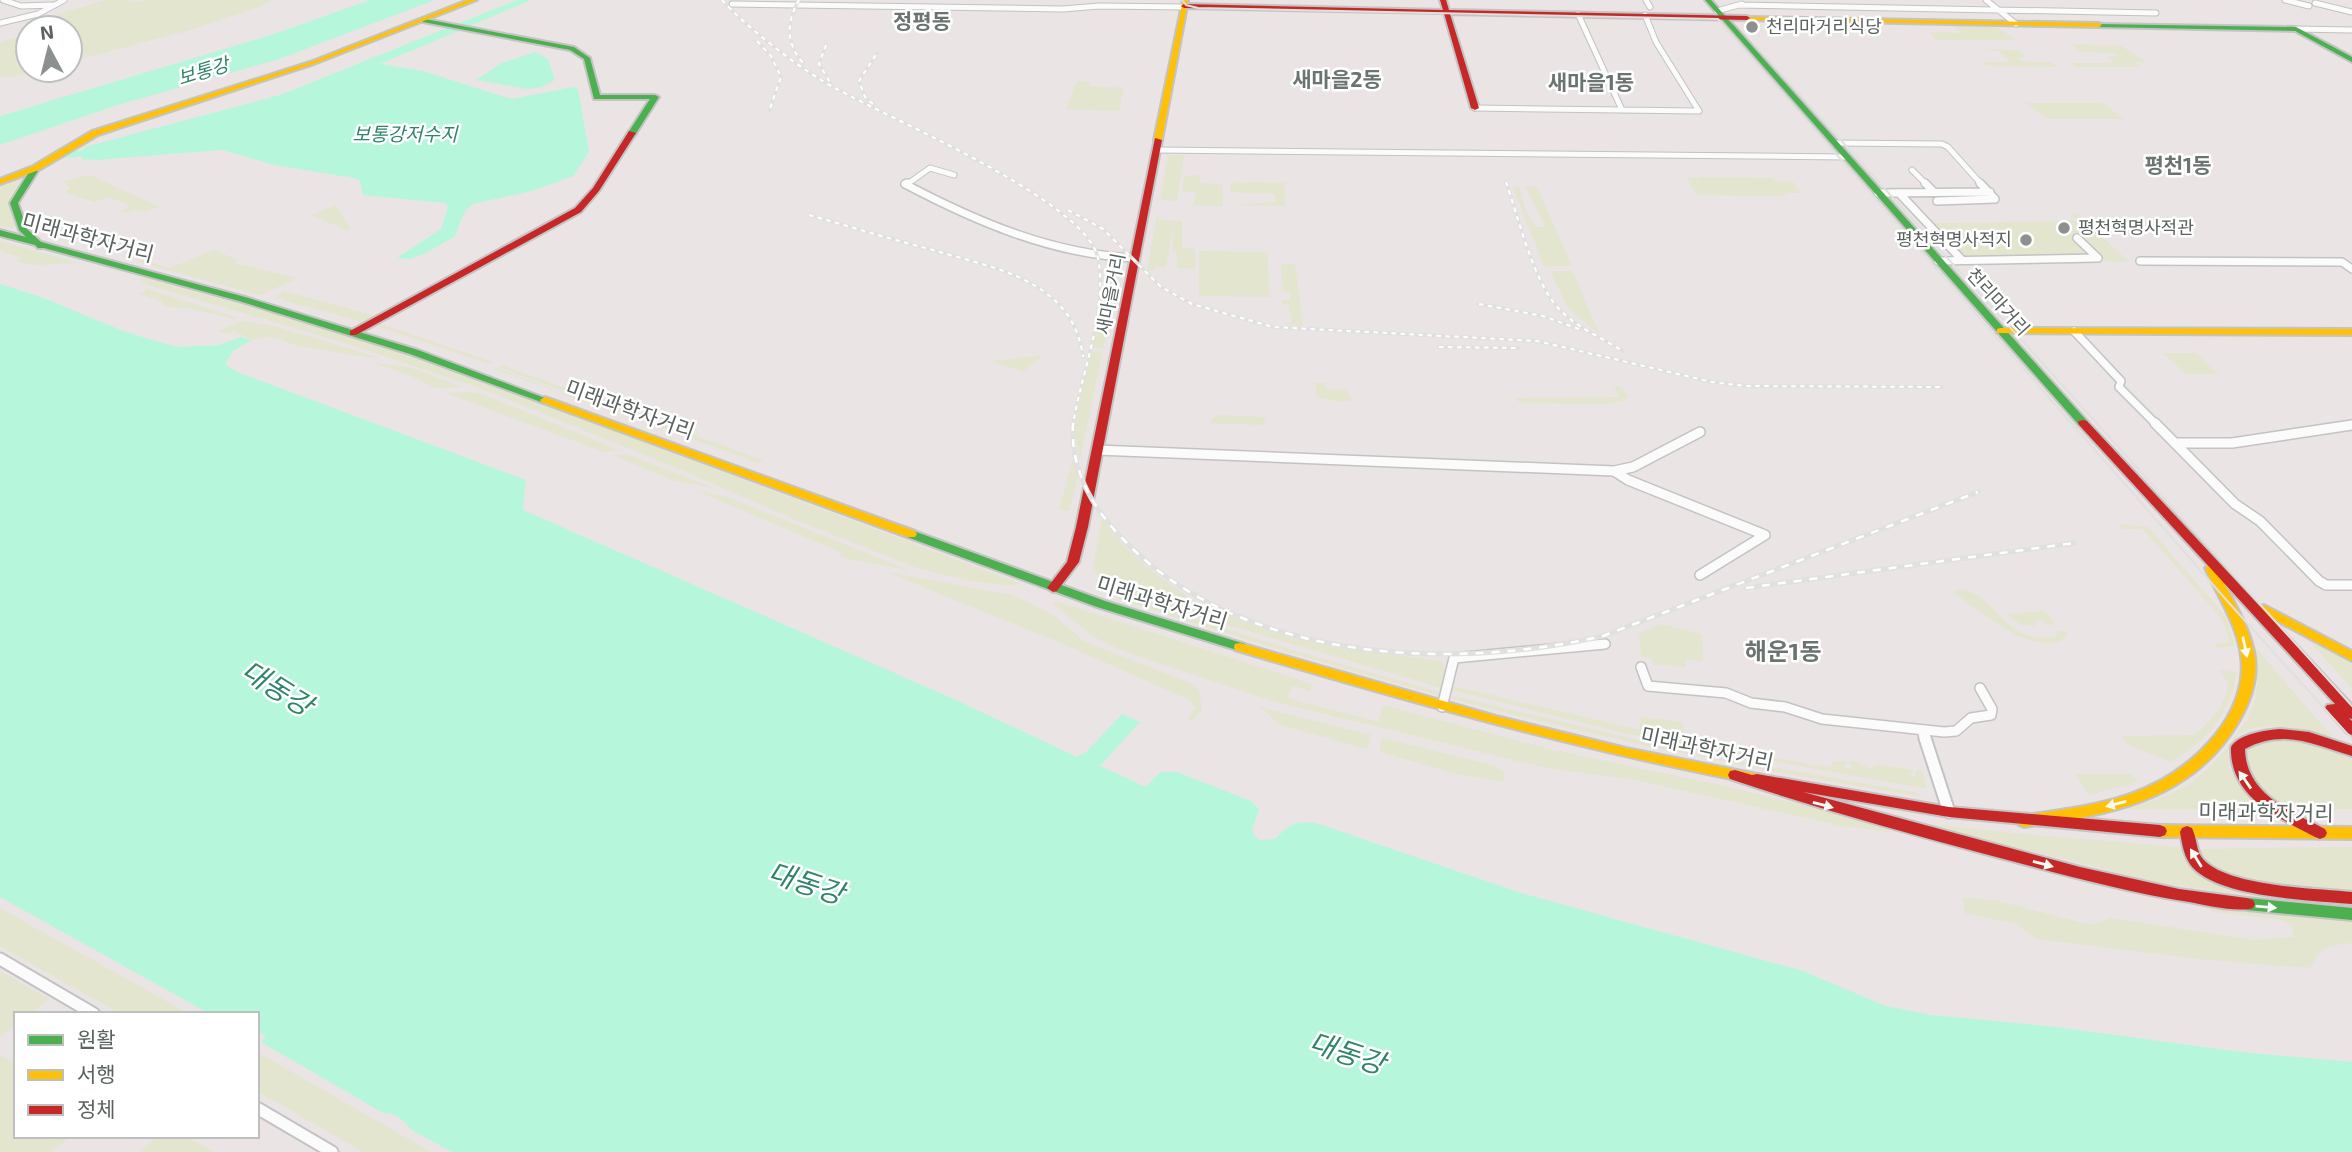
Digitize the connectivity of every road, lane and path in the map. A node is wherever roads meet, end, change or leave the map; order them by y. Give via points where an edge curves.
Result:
1 (3, 0) edge
2 (64, 0) edge
3 (474, 0) edge
4 (1083, 0) edge
5 (1646, 0) edge
6 (1708, 0) edge
7 (1754, 0) edge
8 (1986, 0) edge
9 (2285, 0) edge
10 (732, 4) dead end
11 (1184, 4) edge
12 (54, 5) junction
13 (1739, 5) junction
14 (1099, 6) junction
15 (1445, 6) edge
16 (1826, 7) junction
17 (1998, 10) junction
18 (1647, 11) junction
19 (2352, 12) edge
20 (2156, 13) dead end
21 (1578, 14) junction
22 (1720, 14) junction
23 (1840, 20) junction
24 (425, 21) junction
25 (0, 23) edge
26 (2016, 24) junction
27 (2296, 29) junction
28 (2352, 30) edge
29 (2352, 61) edge
30 (1475, 108) joint
31 (1622, 110) junction
32 (1833, 143) junction
33 (1157, 150) junction
34 (1846, 157) junction
35 (41, 164) junction
36 (1912, 170) dead end
37 (954, 175) dead end
38 (0, 182) edge
39 (1878, 192) junction
40 (1899, 192) junction
41 (1934, 192) junction
42 (1990, 192) junction
43 (1937, 201) dead end
44 (0, 233) edge
45 (2077, 238) dead end
46 (41, 246) junction
47 (1136, 258) junction
48 (1962, 260) junction
49 (1938, 261) junction
50 (2140, 261) dead end
51 (2352, 269) edge
52 (2000, 331) junction
53 (2074, 331) junction
54 (2352, 332) edge
55 (353, 333) junction
56 (2352, 425) edge
57 (1700, 432) dead end
58 (2175, 443) junction
59 (1097, 450) junction
60 (1614, 471) junction
61 (2209, 562) junction
62 (1700, 575) dead end
63 (2352, 585) edge
64 (1053, 588) junction
65 (1605, 644) dead end
66 (2352, 657) edge
67 (1641, 667) dead end
68 (1980, 688) dead end
69 (1442, 707) junction
70 (2351, 709) edge
71 (1922, 730) junction
72 (2352, 730) edge
73 (2352, 751) edge
74 (1735, 775) junction
75 (1949, 812) junction
76 (2024, 821) junction
77 (2187, 832) junction
78 (2320, 833) junction
79 (2352, 834) edge
80 (2352, 898) edge
81 (2352, 914) edge
82 (0, 959) edge
83 (91, 1012) edge
84 (259, 1109) edge
85 (332, 1152) edge

1 - 12 street via 21,6
2 - 12 street
3 - 24 main road
4 - 14 street
5 - 18 street
6 - 22 main road, 천리마거리
7 - 13 street
8 - 17 street
9 - 19 street
10 - 14 street
11 - 14 street
11 - 15 main road
11 - 33 main road, 새마을거리
12 - 25 street
13 - 16 street
13 - 22 street
15 - 21 main road
15 - 30 main road
16 - 17 street
16 - 23 street
17 - 20 street
17 - 26 street
18 - 21 main road
18 - 22 main road
18 - 31 street via 1656,42 1699,111
21 - 31 street
22 - 23 main road
22 - 32 main road, 천리마거리
23 - 26 main road
24 - 35 main road via 95,133
24 - 55 main road via 579,51 587,58 597,97 655,97 578,210
26 - 27 main road
27 - 28 street
27 - 29 main road
30 - 31 street
32 - 34 main road, 천리마거리
32 - 42 street via 1942,144
33 - 34 street
33 - 47 main road, 새마을거리
34 - 39 main road, 천리마거리
35 - 38 main road
35 - 46 main road via 15,203 23,230
36 - 41 street
37 - 47 street via 930,167 905,184 968,217 1075,252
39 - 40 street
39 - 49 main road, 천리마거리
40 - 41 street
40 - 48 street
41 - 42 street
42 - 43 street via 1992,201
44 - 46 main road, 미래과학자거리
45 - 48 street via 2098,258
46 - 55 main road, 미래과학자거리
47 - 59 main road, 새마을거리
48 - 49 street
49 - 52 main road, 천리마거리
50 - 51 street via 2342,262
52 - 53 main road
52 - 61 main road, 천리마거리
53 - 54 main road
53 - 58 street via 2121,381 2119,387
55 - 64 main road, 미래과학자거리 via 524,391
56 - 58 street via 2232,443
57 - 60 street via 1643,463
58 - 63 street via 2319,581
59 - 60 street
59 - 64 main road, 새마을거리 via 1073,562
60 - 62 street via 1760,528 1765,535
61 - 66 main road via 2279,619
61 - 70 main road, 천리마거리
61 - 72 main road, 천리마거리 via 2238,602
61 -> 76 main road via 2248,654 2245,693 2227,732 2204,762 2164,789 2102,808
64 - 69 main road, 미래과학자거리
65 - 69 street via 1454,658
67 - 71 street via 1648,685 1726,693 1822,719
68 - 71 street via 1991,715 1971,718 1956,731
69 - 74 main road, 미래과학자거리
71 - 75 street
78 -> 73 main road via 2259,797 2239,771 2238,747 2254,737 2282,733
74 - 75 main road, 미래과학자거리
74 -> 81 main road via 1808,802 2110,882 2193,899
75 - 76 main road, 미래과학자거리
76 - 77 main road, 미래과학자거리
77 - 78 main road, 미래과학자거리
80 -> 77 main road via 2219,878 2193,857
78 - 79 main road, 미래과학자거리
82 - 83 street
84 - 85 street

